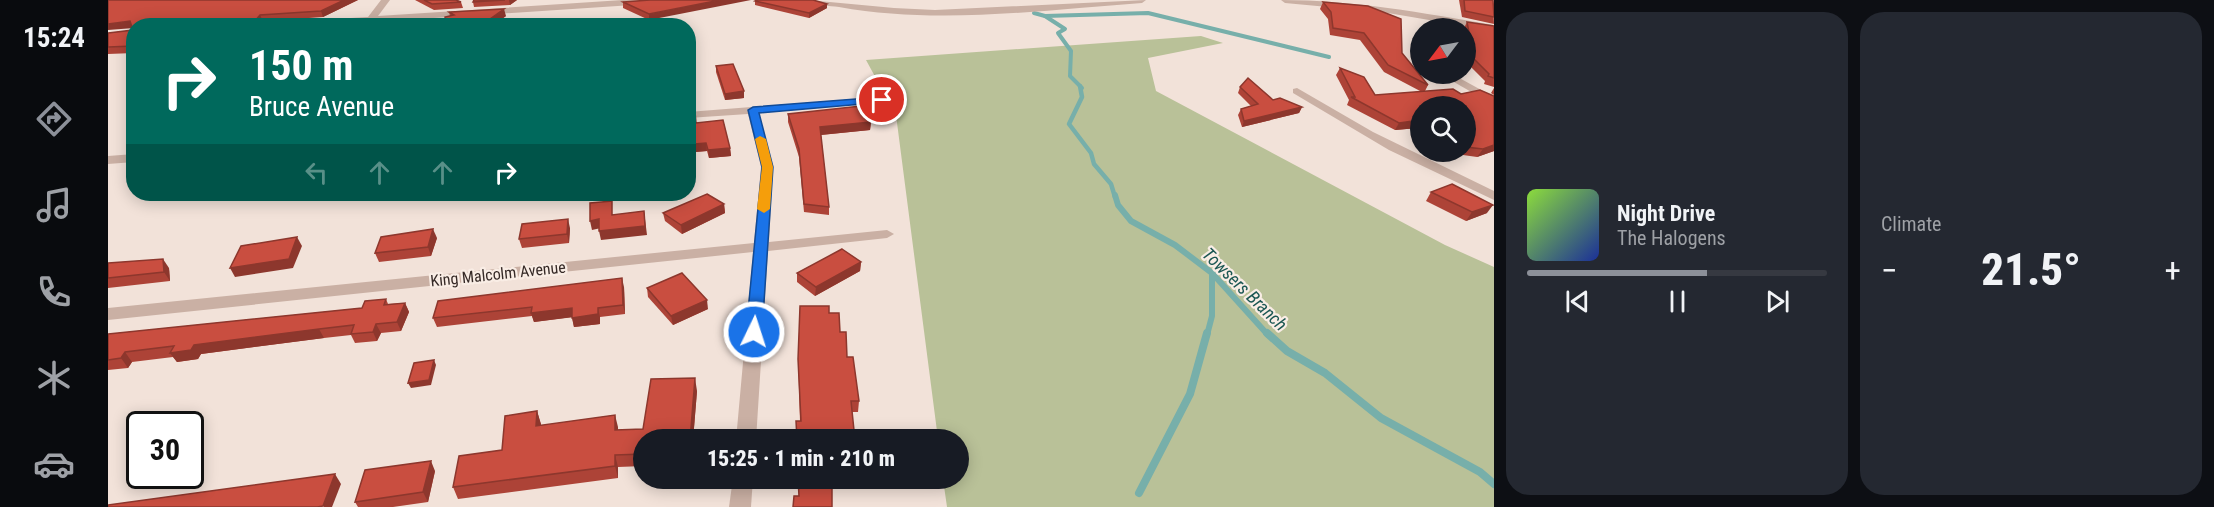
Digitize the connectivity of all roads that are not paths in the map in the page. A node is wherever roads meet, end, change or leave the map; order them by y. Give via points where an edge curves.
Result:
1 (386, 0) edge
2 (663, 0) edge
3 (812, 0) edge
4 (961, 0) edge
5 (1142, 0) edge
6 (1285, 0) edge
7 (556, 4) edge
8 (964, 11) junction
9 (1427, 17) joint
10 (371, 18) edge
11 (410, 18) edge
12 (1494, 27) edge
13 (1462, 84) edge
14 (1297, 91) dead end
15 (882, 100) dead end
16 (1494, 102) edge
17 (753, 110) junction
18 (696, 114) edge
19 (126, 159) edge
20 (108, 160) edge
21 (1494, 183) edge
22 (1480, 189) junction
23 (1494, 196) edge
24 (887, 234) dead end
25 (761, 246) junction
26 (108, 314) edge
27 (747, 429) edge
28 (742, 489) edge
29 (740, 507) edge

1 - 10 street
2 - 7 street
3 - 8 street via 866,10
4 - 8 street
5 - 8 street
6 - 9 street
7 - 11 street
9 - 12 street
13 - 16 street
14 - 22 street via 1338,119
15 - 17 street
17 - 18 street
17 - 25 street via 767,167
19 - 20 street
21 - 22 street
22 - 23 street
24 - 25 street, King Malcolm Avenue
25 - 26 street, King Malcolm Avenue
25 - 27 street
28 - 29 street

